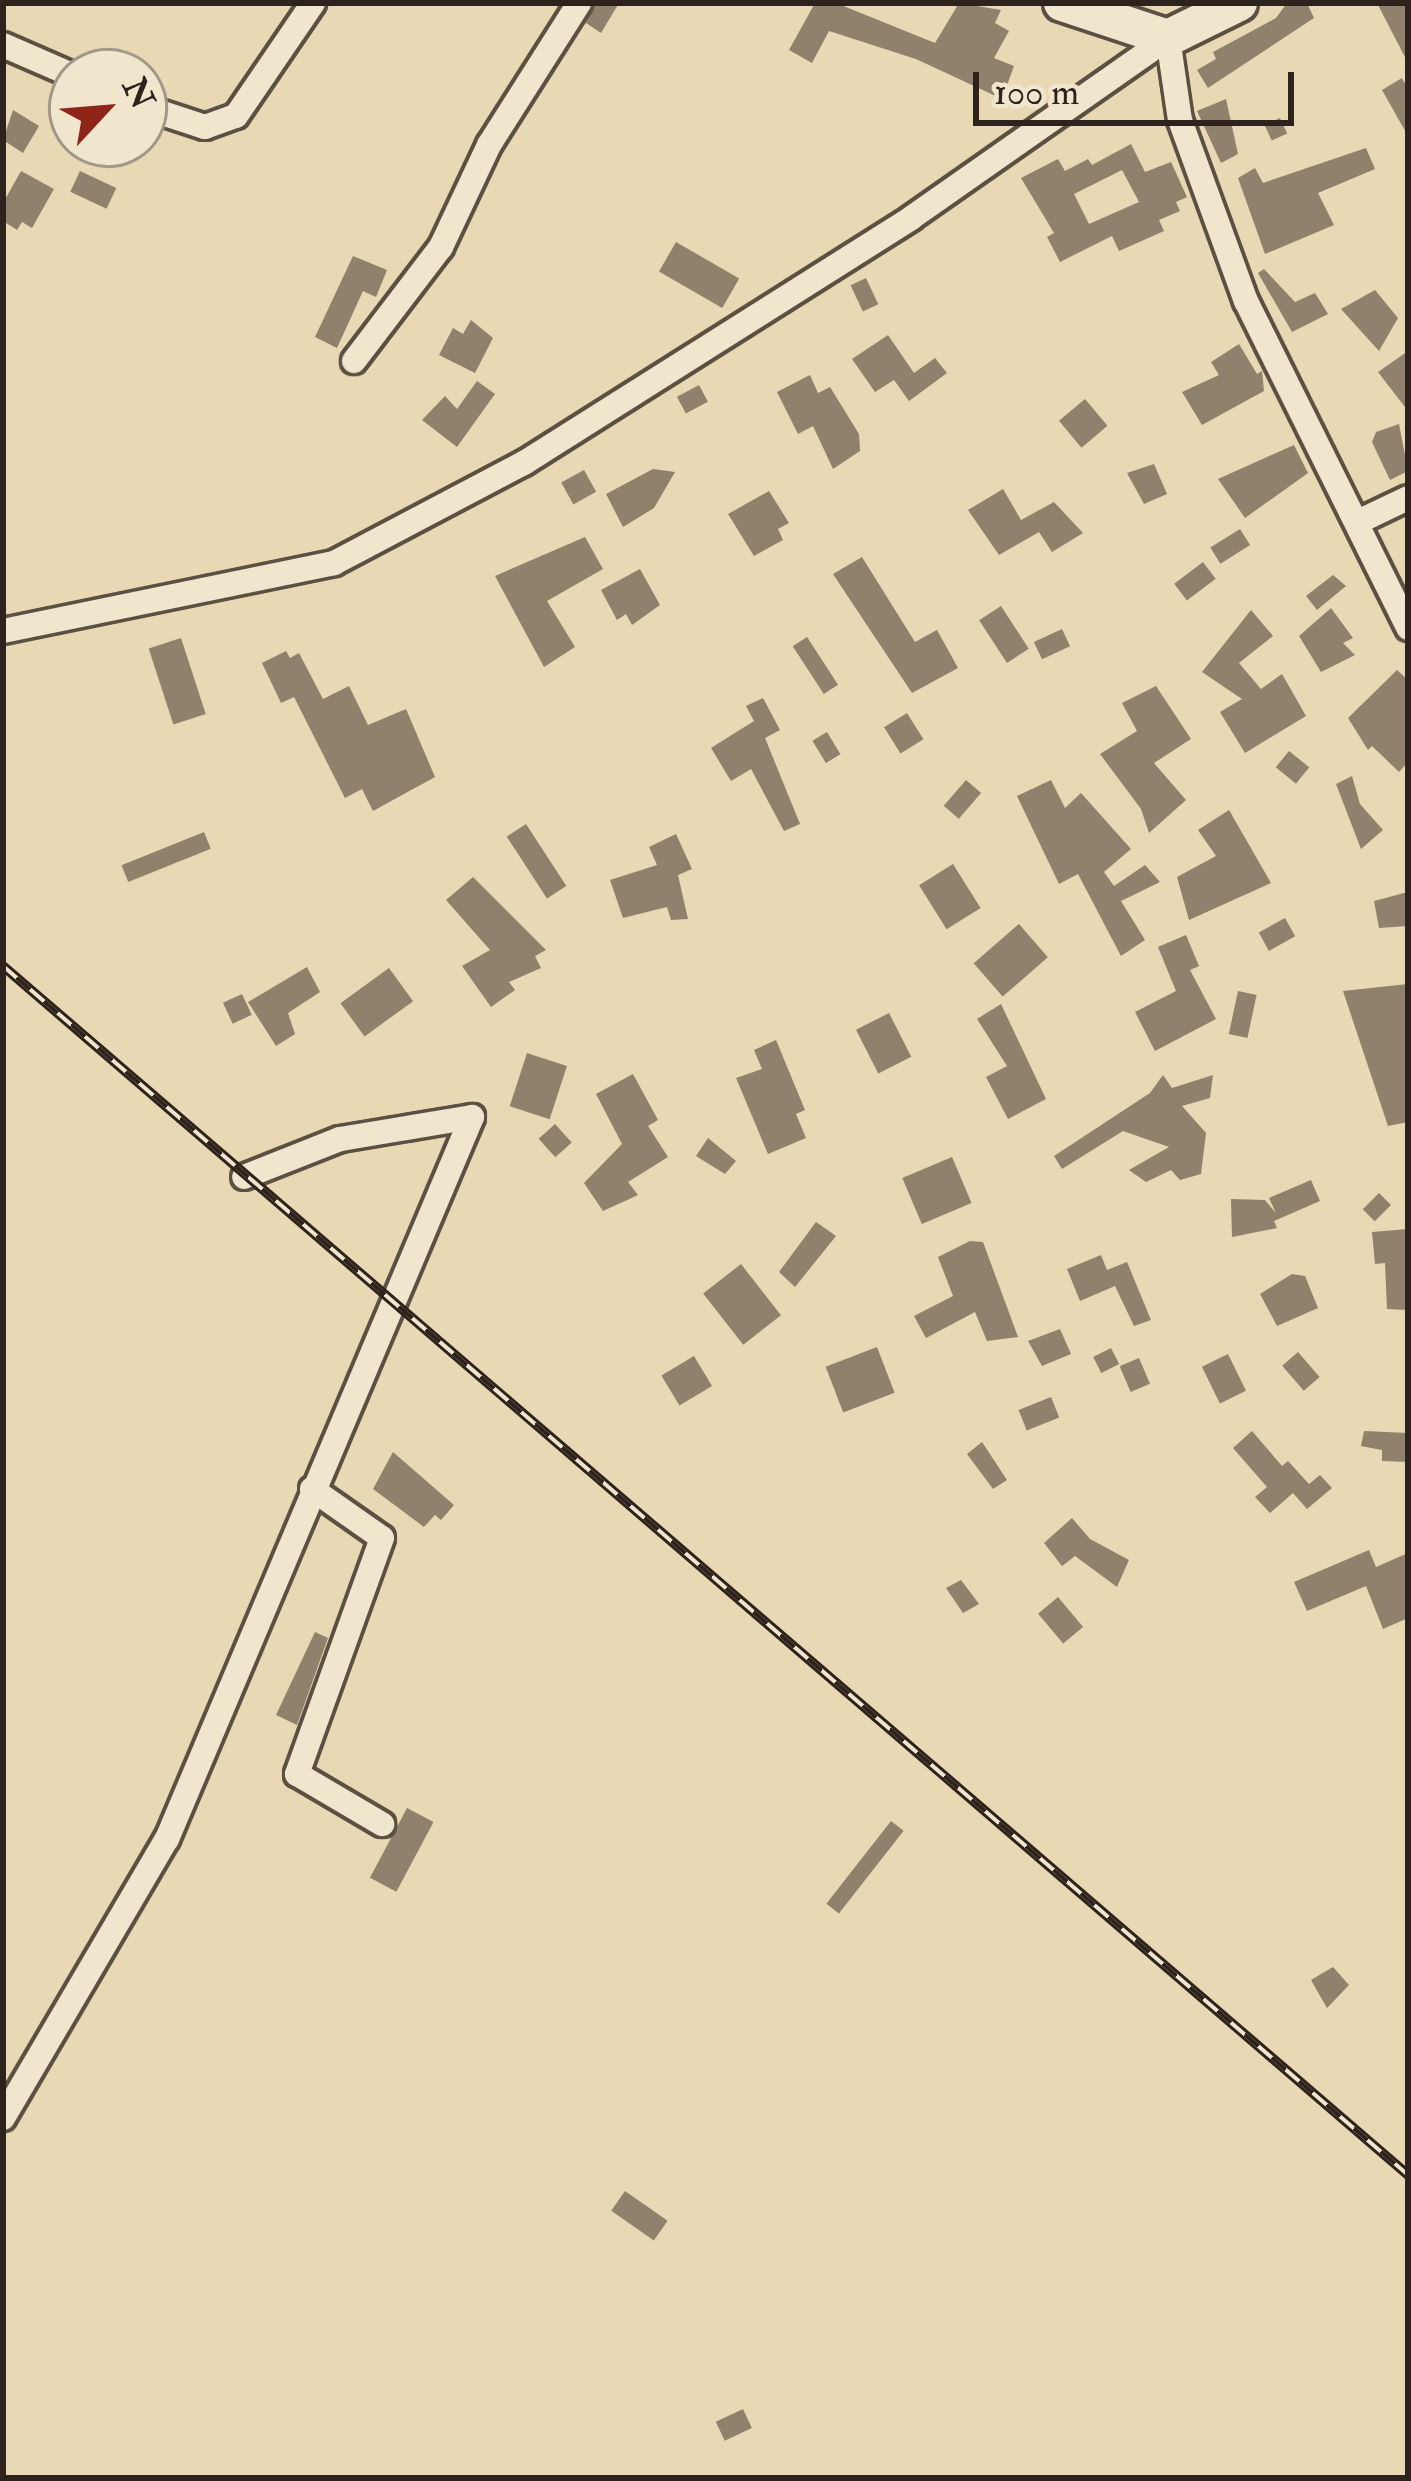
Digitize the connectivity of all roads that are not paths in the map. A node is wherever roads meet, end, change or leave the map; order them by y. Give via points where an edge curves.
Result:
1 (313, 3) edge
2 (579, 3) edge
3 (1061, 3) edge
4 (1239, 3) edge
5 (1168, 38) junction
6 (3, 45) edge
7 (48, 65) edge
8 (168, 115) edge
9 (354, 362) dead end
10 (1408, 497) edge
11 (1358, 522) junction
12 (1408, 628) edge
13 (3, 631) edge
14 (244, 1177) dead end
15 (312, 1489) junction
16 (382, 1824) dead end
17 (3, 2118) edge

1 - 8 street via 236,116 205,127
2 - 9 street via 489,145 441,247
3 - 5 street
4 - 5 street
5 - 11 street via 1199,182 1246,301
5 - 13 street via 910,218 524,464 334,562
6 - 7 street
10 - 11 street
11 - 12 street
14 - 15 street via 340,1139 472,1117
15 - 16 street via 382,1538 293,1785
15 - 17 street via 166,1839

